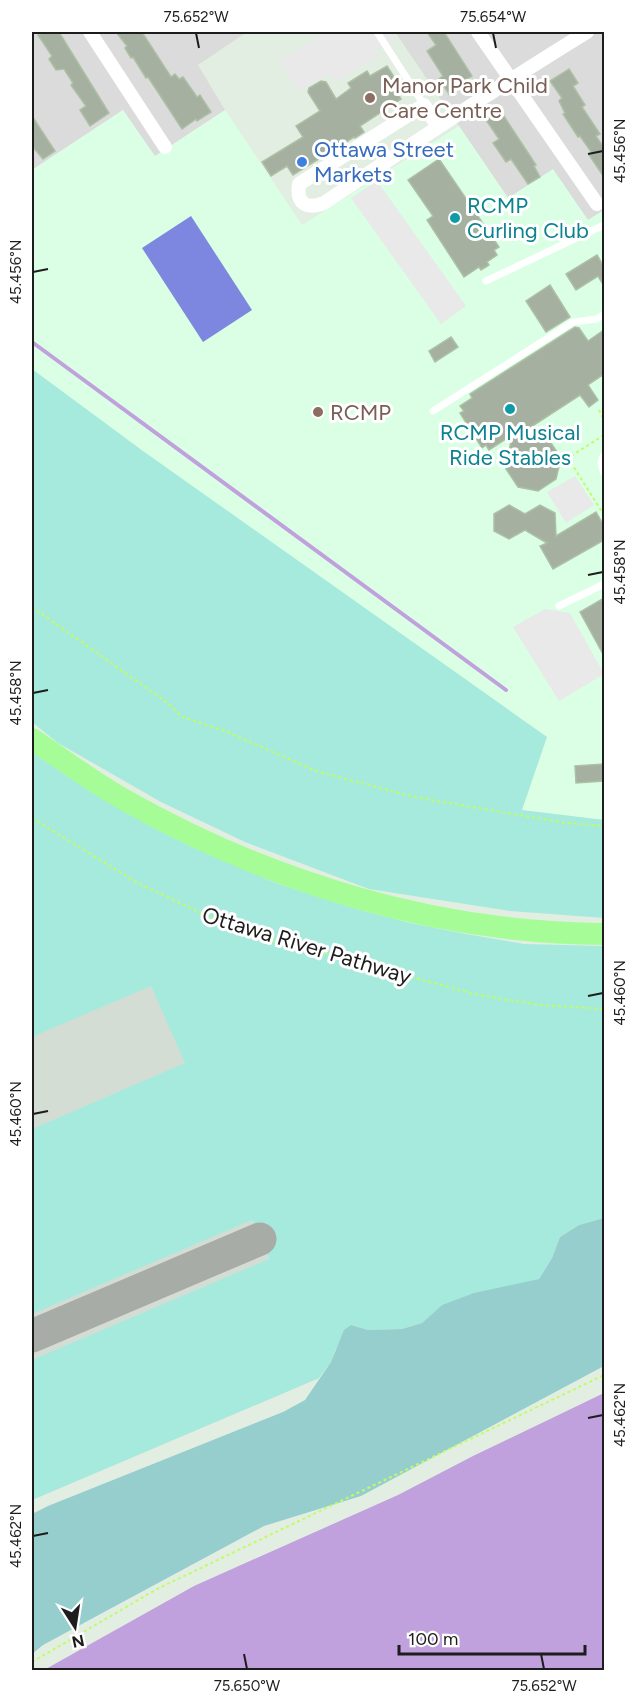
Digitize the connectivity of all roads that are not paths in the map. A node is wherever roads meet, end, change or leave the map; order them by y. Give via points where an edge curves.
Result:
1 (90, 32) edge
2 (377, 32) edge
3 (478, 32) edge
4 (587, 32) edge
5 (510, 79) junction
6 (424, 105) junction
7 (438, 127) junction
8 (165, 147) dead end
9 (597, 204) dead end
10 (604, 225) edge
11 (486, 281) dead end
12 (604, 314) edge
13 (433, 411) dead end
14 (604, 455) edge
15 (604, 473) edge
16 (604, 584) edge
17 (559, 606) dead end
18 (32, 739) edge
19 (604, 934) edge

1 - 8 street
2 - 6 lane
3 - 5 street
4 - 5 street
5 - 7 street
5 - 9 street
6 - 7 street
6 - 7 street via 299,184 300,199 309,206 324,203
10 - 11 lane
12 - 13 lane via 597,319 573,322
14 - 15 lane
16 - 17 lane
18 - 19 main road via 100,785 172,825 251,862 317,886 392,908 468,922

